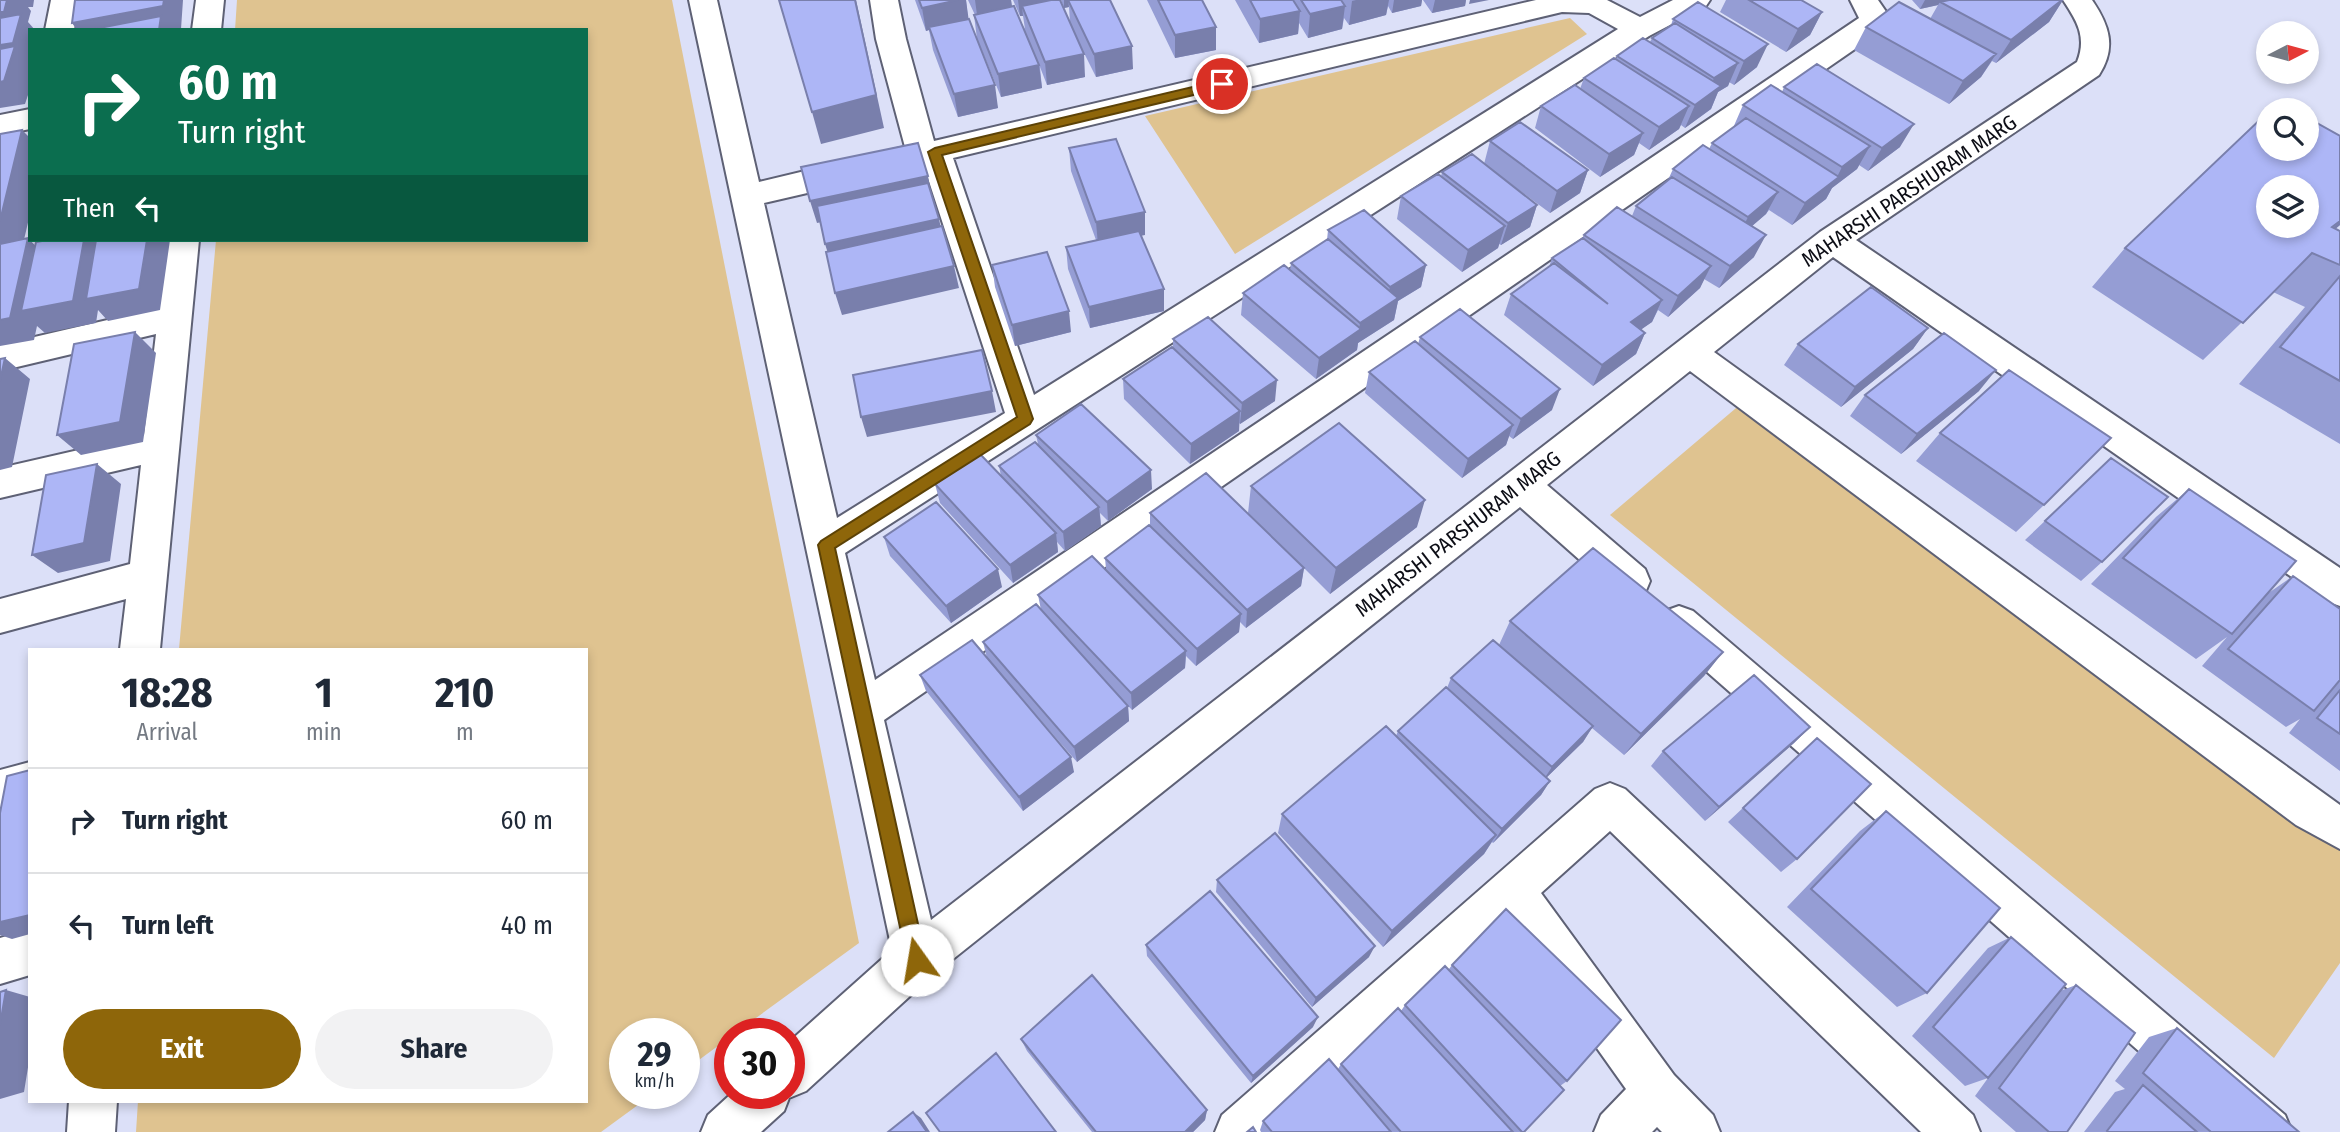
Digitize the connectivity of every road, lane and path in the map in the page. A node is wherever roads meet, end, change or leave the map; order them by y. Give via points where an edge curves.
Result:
1 (65, 0) edge
2 (209, 0) edge
3 (703, 0) edge
4 (884, 0) edge
5 (1696, 0) edge
6 (1864, 0) edge
7 (2077, 0) edge
8 (1586, 1) edge
9 (59, 28) edge
10 (206, 28) edge
11 (1639, 29) junction
12 (28, 119) edge
13 (0, 125) edge
14 (929, 153) junction
15 (746, 196) junction
16 (1832, 240) junction
17 (183, 242) edge
18 (175, 317) junction
19 (1689, 352) junction
20 (0, 358) edge
21 (1025, 419) junction
22 (161, 446) junction
23 (0, 483) edge
24 (1521, 485) junction
25 (826, 545) junction
26 (148, 576) junction
27 (2340, 589) edge
28 (0, 616) edge
29 (140, 648) edge
30 (863, 712) junction
31 (28, 783) edge
32 (0, 790) edge
33 (2340, 828) edge
34 (1512, 890) junction
35 (28, 953) edge
36 (917, 960) junction
37 (0, 961) edge
38 (805, 1060) edge
39 (1657, 1091) junction
40 (93, 1103) edge
41 (750, 1109) edge
42 (92, 1132) edge
43 (725, 1132) edge
44 (1239, 1132) edge
45 (1618, 1132) edge
46 (1696, 1132) edge
47 (1956, 1132) edge
48 (2268, 1132) edge

1 - 9 street
2 - 10 street
3 - 15 street
4 - 14 street via 891,39
5 - 11 street
6 - 30 street via 1875,16 1871,24
7 - 16 street, MAHARSHI PARSHURAM MARG via 2097,33 2097,52 2089,68
8 - 11 street
8 - 14 street
11 - 21 street
12 - 13 street
14 - 15 street
14 - 21 street
15 - 25 street
16 - 19 street, MAHARSHI PARSHURAM MARG
16 - 27 street
17 - 18 street
18 - 20 street
18 - 22 street
19 - 24 street, MAHARSHI PARSHURAM MARG
19 - 33 street
21 - 25 street
22 - 23 street
22 - 26 street
24 - 36 street, MAHARSHI PARSHURAM MARG
24 - 48 street via 2128,1038
25 - 30 street
26 - 28 street
26 - 29 street
30 - 36 street
31 - 32 street
34 - 39 street
34 - 44 street
34 - 47 street via 1610,803
35 - 37 street
36 - 38 street, MAHARSHI PARSHURAM MARG
39 - 45 street
39 - 46 street
40 - 42 street
41 - 43 street

